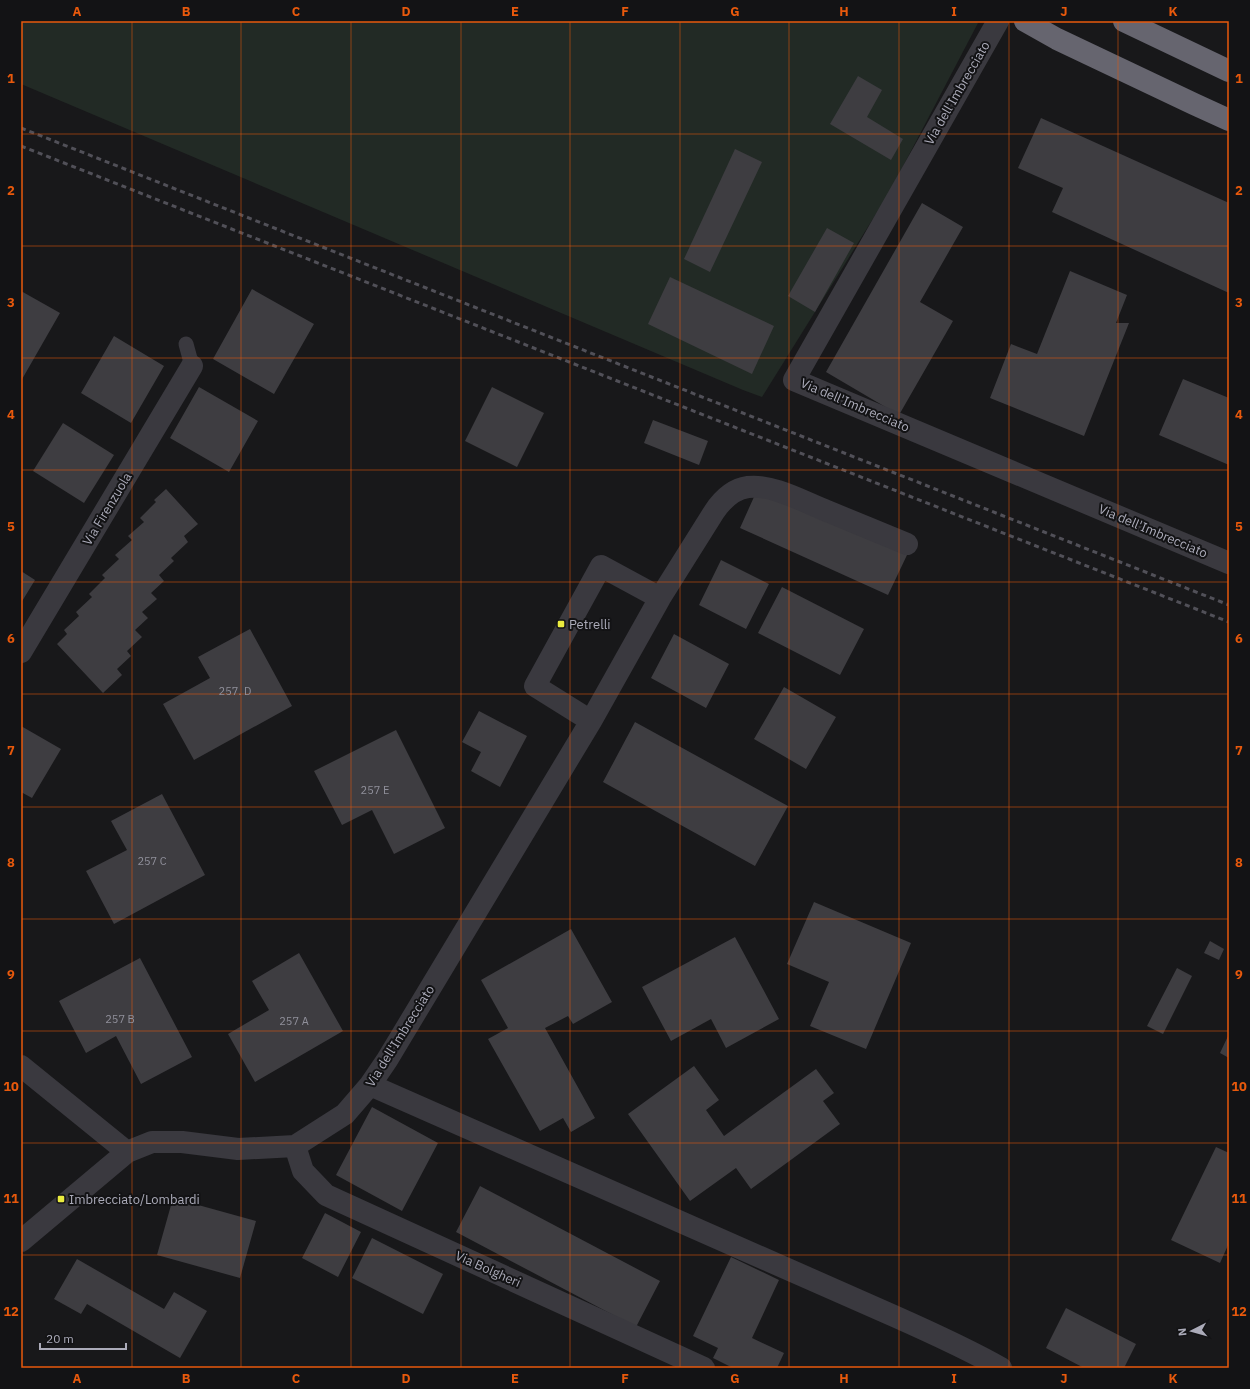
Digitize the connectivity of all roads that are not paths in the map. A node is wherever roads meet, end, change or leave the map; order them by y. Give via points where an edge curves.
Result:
1 (998, 21) edge
2 (1025, 21) edge
3 (1124, 21) edge
4 (1229, 71) edge
5 (1194, 104) junction
6 (1229, 120) edge
7 (1229, 130) edge
8 (186, 344) dead end
9 (192, 366) joint
10 (907, 544) dead end
11 (1229, 563) edge
12 (660, 598) junction
13 (21, 652) edge
14 (591, 721) junction
15 (21, 1066) edge
16 (370, 1085) junction
17 (295, 1146) junction
18 (127, 1152) junction
19 (21, 1241) edge
20 (704, 1368) edge
21 (1001, 1368) edge

1 - 11 street, Via dell'Imbrecciato via 794,380
2 - 5 highway via 1057,39
3 - 4 highway
5 - 6 highway
5 - 7 highway
8 - 9 lane
9 - 13 street, Via Firenzuola
10 - 12 street, Via dell'Imbrecciato via 775,490 748,487 730,494 720,504
12 - 14 street, Via dell'Imbrecciato
12 - 14 street via 601,566 535,686
14 - 16 street, Via dell'Imbrecciato
15 - 18 street
16 - 17 street, Via dell'Imbrecciato via 345,1114
16 - 21 street via 894,1316
17 - 18 street, Via dell'Imbrecciato via 238,1149 182,1142 152,1142
17 - 20 street, Via Bolgheri via 303,1171 326,1196
18 - 19 street, Via dell'Imbrecciato

